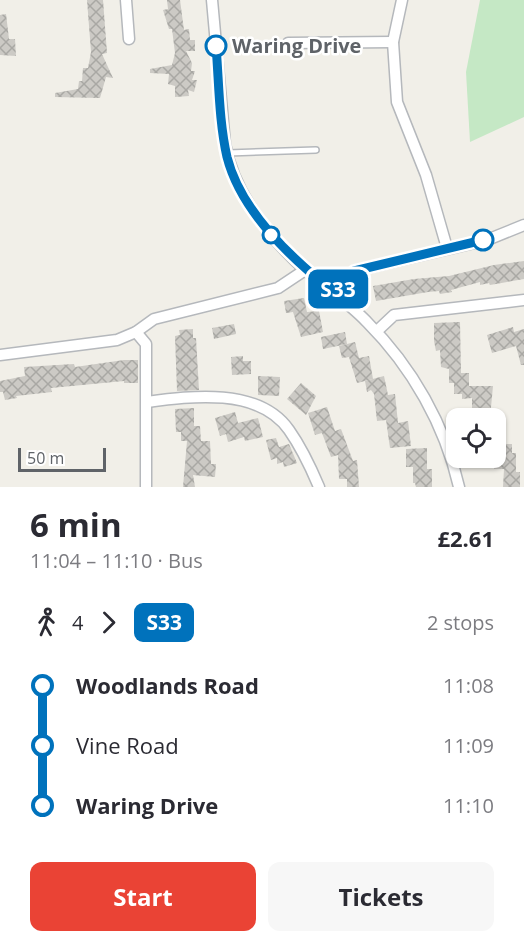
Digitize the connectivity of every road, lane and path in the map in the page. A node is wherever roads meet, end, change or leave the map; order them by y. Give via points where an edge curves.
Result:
1 (126, 0) edge
2 (212, 0) edge
3 (402, 0) edge
4 (129, 39) dead end
5 (393, 42) junction
6 (288, 43) dead end
7 (316, 150) dead end
8 (226, 154) junction
9 (524, 225) edge
10 (447, 248) junction
11 (305, 270) junction
12 (335, 293) junction
13 (524, 300) edge
14 (376, 331) junction
15 (136, 332) junction
16 (0, 355) edge
17 (147, 402) junction
18 (146, 487) edge
19 (319, 487) edge
20 (459, 487) edge

1 - 4 street
2 - 8 street
3 - 5 street
5 - 6 street
5 - 10 street via 397,102 426,175
7 - 8 lane
8 - 11 street via 260,221
9 - 10 street via 487,240
10 - 12 street via 354,271
11 - 12 street
11 - 15 street via 278,288 154,320
12 - 14 street
13 - 14 street via 394,315
14 - 20 street via 402,361 422,394 444,438
15 - 16 street via 117,340
15 - 17 street via 146,344
17 - 18 street
17 - 19 street via 216,396 259,407 288,429

